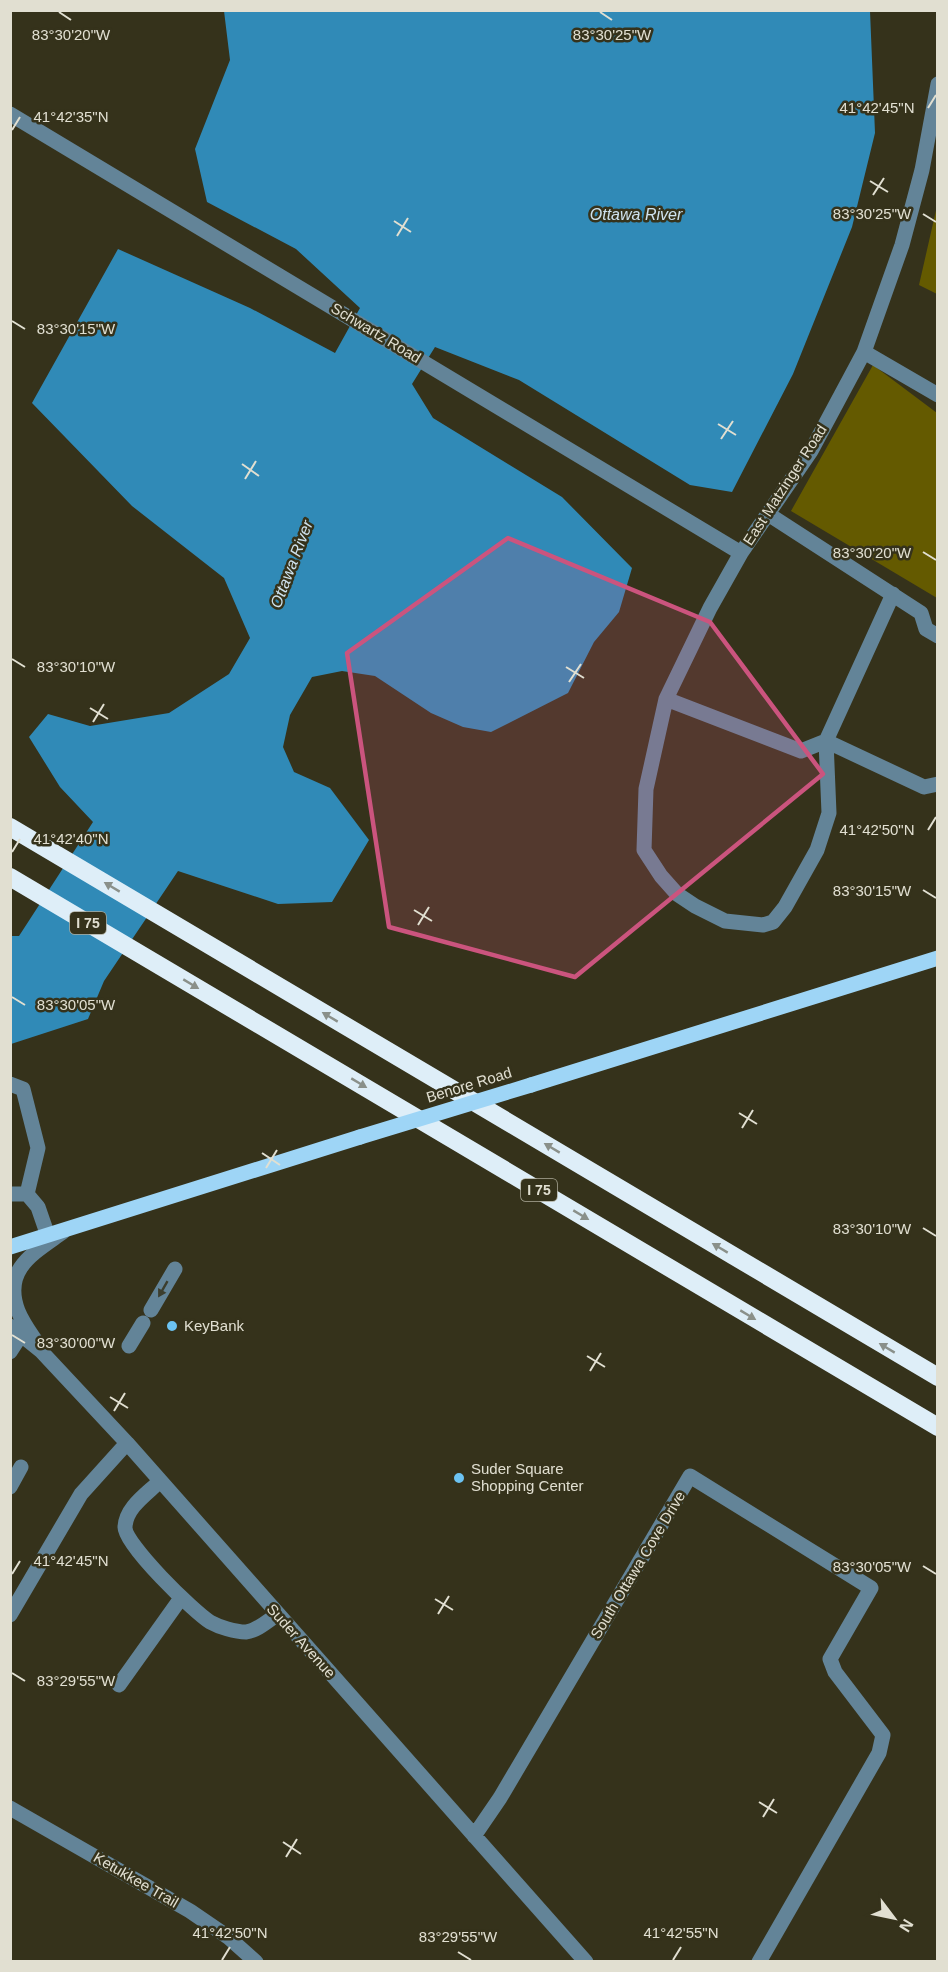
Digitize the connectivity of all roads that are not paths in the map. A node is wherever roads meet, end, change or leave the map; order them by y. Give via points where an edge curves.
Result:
1 (938, 84) edge
2 (10, 114) edge
3 (864, 352) junction
4 (938, 395) edge
5 (768, 514) junction
6 (741, 553) junction
7 (893, 594) junction
8 (938, 636) edge
9 (666, 699) junction
10 (826, 741) junction
11 (938, 784) edge
12 (10, 827) edge
13 (10, 877) edge
14 (938, 958) edge
15 (10, 1084) edge
16 (10, 1194) edge
17 (27, 1194) junction
18 (66, 1230) junction
19 (40, 1238) junction
20 (10, 1240) edge
21 (10, 1247) edge
22 (175, 1269) dead end
23 (16, 1330) edge
24 (129, 1346) dead end
25 (41, 1351) junction
26 (10, 1352) edge
27 (938, 1377) edge
28 (938, 1427) edge
29 (127, 1443) junction
30 (21, 1467) dead end
31 (160, 1481) junction
32 (10, 1487) edge
33 (181, 1598) junction
34 (278, 1614) junction
35 (10, 1615) edge
36 (119, 1685) dead end
37 (10, 1808) edge
38 (474, 1836) junction
39 (256, 1961) edge
40 (586, 1962) edge
41 (759, 1962) edge

1 - 3 street, East Matzinger Road via 922,170 902,245
2 - 6 street, Schwartz Road
3 - 4 street
3 - 5 street, East Matzinger Road via 811,451
5 - 6 street, East Matzinger Road
5 - 7 street
6 - 9 street, East Matzinger Road
7 - 8 street via 921,613 926,629
7 - 10 street
9 - 10 street via 801,751
9 - 10 street, East Matzinger Road via 646,789 644,850 677,894 725,921 763,925 773,922 817,850 829,813
10 - 11 street via 924,787
27 -> 12 highway
13 -> 28 highway, I 75
14 - 18 main road, Benore Road, bridge
15 - 17 street via 23,1089 38,1148
16 - 17 street
17 - 19 street via 38,1207
18 - 19 main road, Benore Road
18 - 25 street via 29,1256 17,1270 14,1293 18,1311
19 - 20 main road
19 - 21 main road, Benore Road
22 -> 24 street
23 - 25 street, Suder Avenue
23 - 26 street
25 - 29 street, Suder Avenue
29 - 31 street, Suder Avenue
29 - 35 street via 81,1494
30 - 32 street
31 - 33 street via 135,1504 126,1517 124,1530
31 - 34 street, Suder Avenue
33 - 34 street via 211,1622 228,1629 247,1632
33 - 36 street
34 - 38 street, Suder Avenue
37 - 39 street, Ketukkee Trail via 190,1911
38 - 40 street, Suder Avenue
38 - 41 street, South Ottawa Cove Drive via 690,1476 871,1588 830,1659 840,1680 883,1735 879,1753

